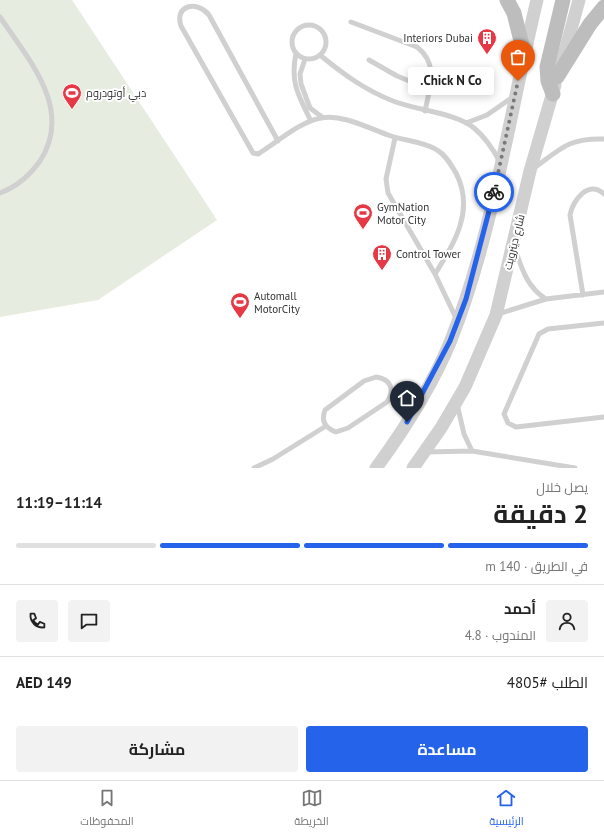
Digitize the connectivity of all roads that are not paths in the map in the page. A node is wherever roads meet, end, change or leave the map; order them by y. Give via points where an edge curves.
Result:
1 (507, 0) edge
2 (537, 0) edge
3 (563, 0) edge
4 (579, 0) edge
5 (604, 7) edge
6 (0, 17) edge
7 (351, 22) dead end
8 (296, 53) junction
9 (524, 53) junction
10 (320, 55) junction
11 (305, 59) junction
12 (369, 60) dead end
13 (557, 77) junction
14 (429, 89) junction
15 (553, 94) junction
16 (515, 95) junction
17 (425, 111) junction
18 (322, 117) junction
19 (311, 121) junction
20 (466, 122) junction
21 (396, 138) junction
22 (604, 138) edge
23 (278, 141) junction
24 (501, 163) junction
25 (530, 171) junction
26 (0, 194) edge
27 (604, 194) edge
28 (513, 246) junction
29 (435, 274) junction
30 (604, 292) edge
31 (583, 295) junction
32 (546, 299) junction
33 (496, 315) junction
34 (457, 322) junction
35 (604, 323) edge
36 (457, 402) junction
37 (604, 417) edge
38 (326, 426) junction
39 (472, 451) junction
40 (425, 452) junction
41 (264, 466) edge
42 (254, 468) edge
43 (376, 468) edge
44 (413, 468) edge
45 (575, 468) edge

1 - 9 main road via 514,13
2 - 9 street
3 - 15 main road via 547,67 548,81
4 - 13 street, شارع ديترويت
5 - 13 main road via 590,24
6 - 26 lane via 46,88 52,113 44,155 21,181
7 - 14 lane via 424,52 432,67
8 - 10 lane via 292,46 294,31 307,24 321,28 326,35 325,50
8 - 11 lane
8 - 19 lane via 293,80
9 - 16 street
10 - 11 lane
10 - 17 lane via 363,87 395,102
11 - 18 lane via 300,74 302,84 310,108
12 - 14 lane
13 - 15 street, شارع ديترويت
14 - 17 lane
15 - 25 street, شارع ديترويت
16 - 20 lane via 497,109
16 - 24 street
17 - 20 lane
18 - 19 lane
18 - 21 lane via 344,120
19 - 23 lane
20 - 24 lane via 487,142
21 - 29 lane via 386,173 386,186
21 - 29 lane via 438,150 451,164 462,186 465,202 462,219 450,250
22 - 25 lane via 574,141
23 - 23 lane via 258,154 250,152 179,20 186,8 192,5 205,9
24 - 34 street via 479,253
25 - 28 street, شارع ديترويت
27 - 31 lane via 594,189 586,190 575,200 570,215
28 - 32 lane via 527,280
28 - 33 street, شارع ديترويت
29 - 34 lane via 449,299
30 - 31 lane
31 - 32 lane
32 - 33 lane
33 - 36 street, شارع ديترويت
34 - 43 street via 436,372
35 - 37 lane via 548,329 539,334 504,414 508,423 516,427
36 - 39 lane via 464,434
36 - 40 street, شارع ديترويت
38 - 38 lane via 336,432 342,430 383,406 391,396 389,382 376,377 364,381 325,410
38 - 41 lane
39 - 40 lane
39 - 45 lane
40 - 44 street, شارع ديترويت
41 - 42 lane

